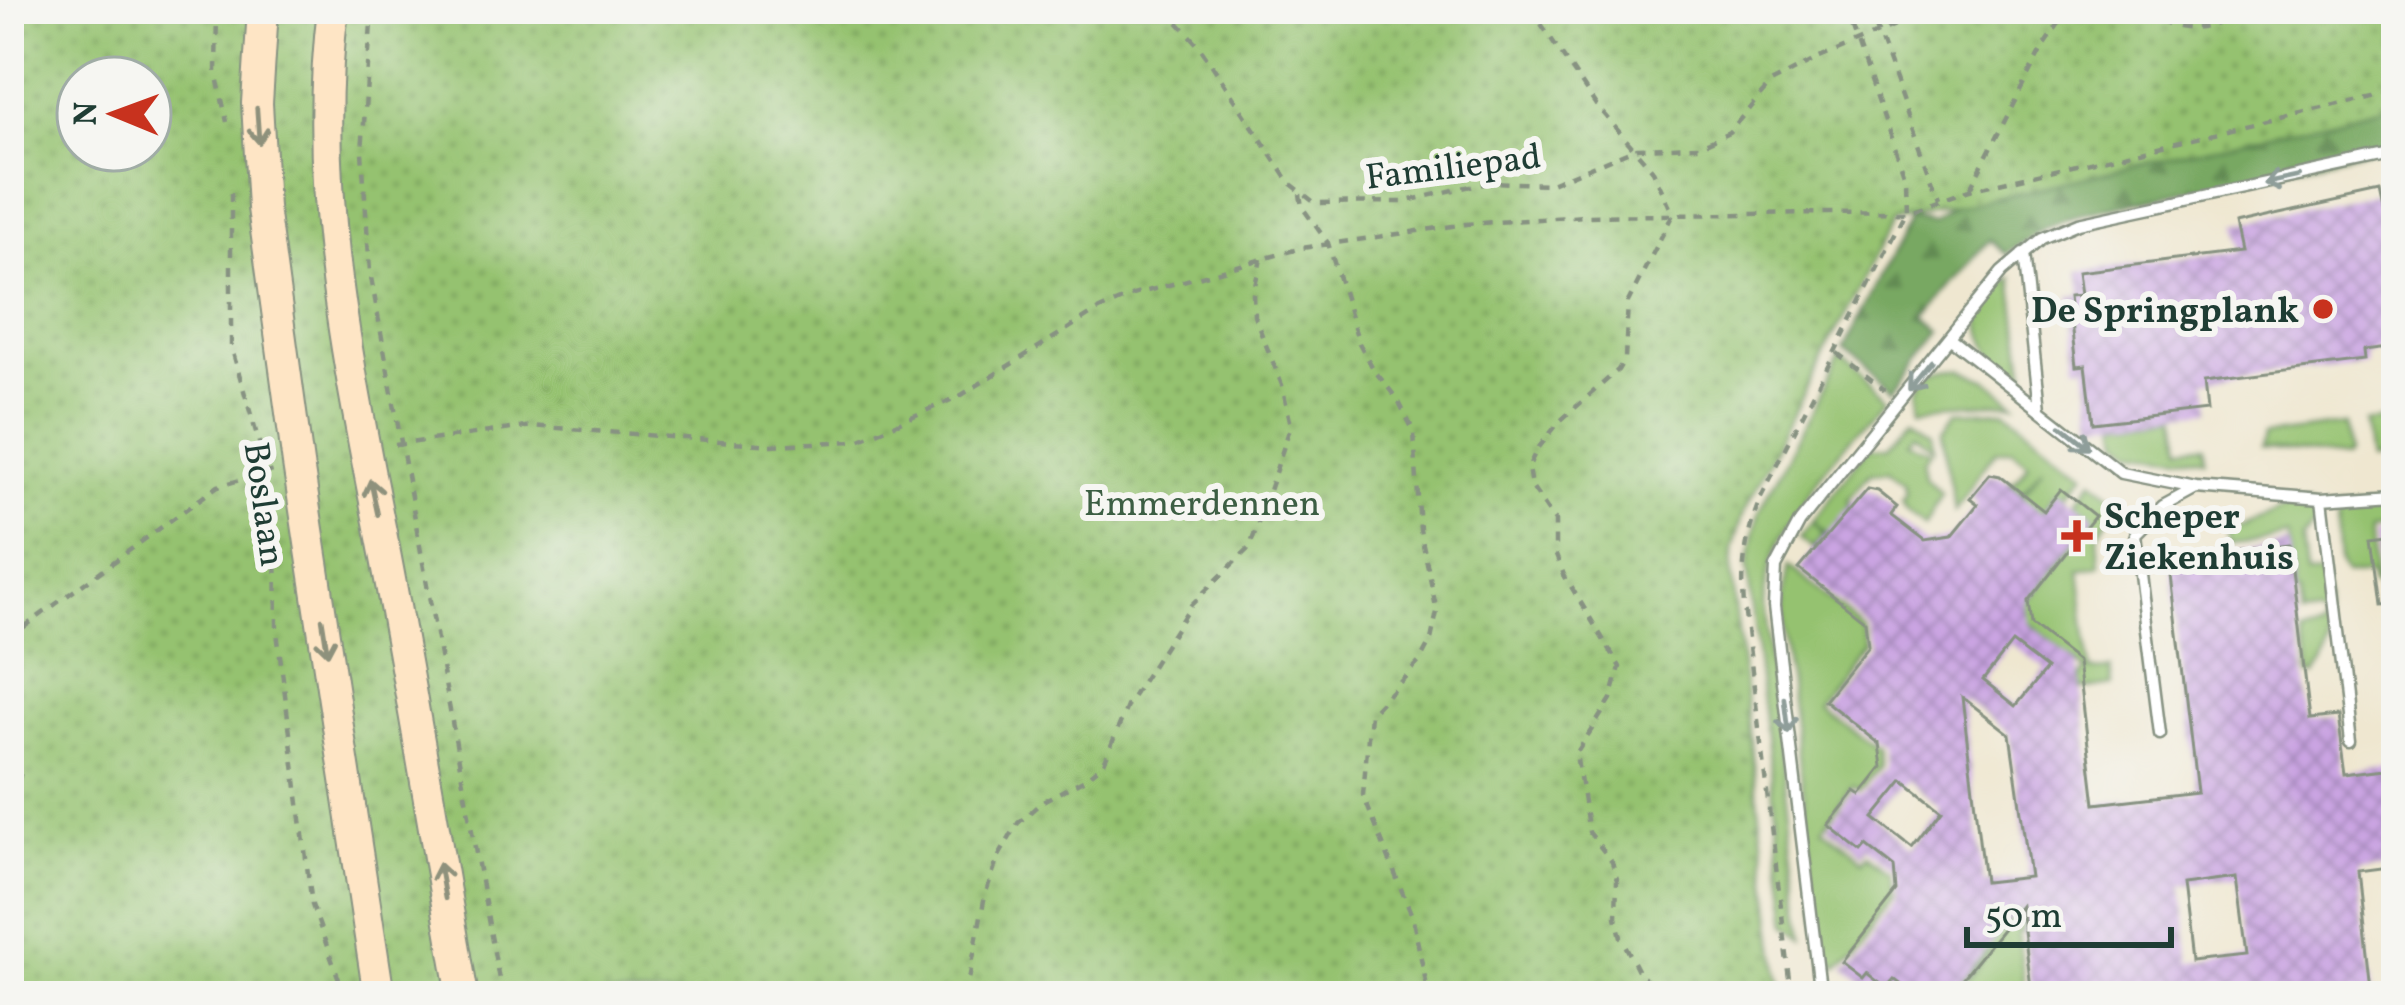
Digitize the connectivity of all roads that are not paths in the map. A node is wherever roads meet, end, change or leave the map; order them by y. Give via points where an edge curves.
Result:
1 (263, 9) edge
2 (333, 9) edge
3 (2396, 155) edge
4 (2023, 254) junction
5 (1950, 339) junction
6 (2039, 408) junction
7 (2196, 488) junction
8 (2396, 494) edge
9 (2322, 498) junction
10 (2160, 734) dead end
11 (2350, 741) dead end
12 (379, 996) edge
13 (463, 996) edge
14 (1821, 996) edge

1 -> 12 main road, Boslaan via 256,103 283,468
13 -> 2 main road via 328,213
3 -> 4 lane via 2078,224
4 - 5 lane
4 - 6 lane
5 - 6 lane
5 -> 14 lane via 1799,522 1776,567 1774,607
6 -> 7 lane via 2121,473
7 - 9 lane
7 - 10 lane via 2135,533
8 - 9 lane
9 - 11 lane

